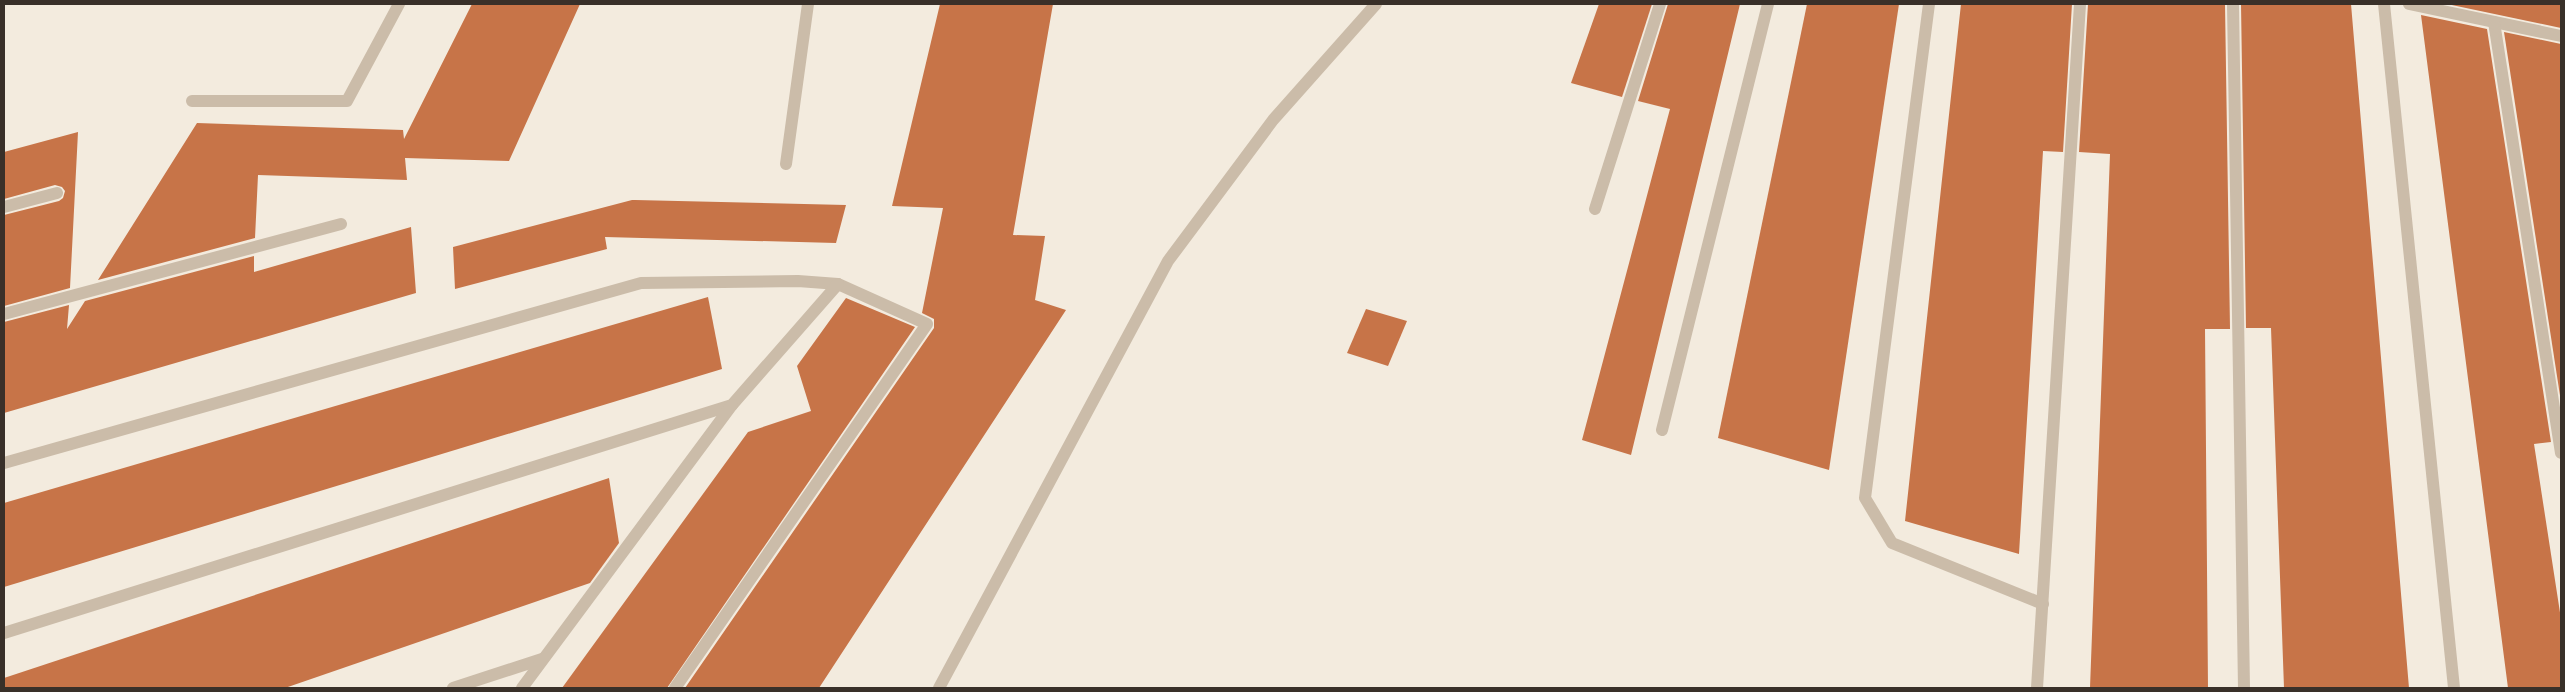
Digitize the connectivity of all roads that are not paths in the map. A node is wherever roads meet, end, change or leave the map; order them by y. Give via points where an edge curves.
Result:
1 (399, 4) edge
2 (808, 4) edge
3 (1376, 4) edge
4 (1660, 4) edge
5 (1768, 4) edge
6 (1930, 4) edge
7 (2080, 4) edge
8 (2233, 4) edge
9 (2384, 4) edge
10 (2409, 4) edge
11 (2494, 22) junction
12 (2561, 36) edge
13 (192, 101) dead end
14 (786, 164) dead end
15 (57, 193) dead end
16 (4, 207) edge
17 (1595, 209) dead end
18 (341, 224) dead end
19 (838, 284) junction
20 (4, 314) edge
21 (732, 405) junction
22 (1662, 430) dead end
23 (2561, 453) edge
24 (4, 463) edge
25 (2043, 604) junction
26 (4, 633) edge
27 (542, 659) junction
28 (453, 688) edge
29 (522, 688) edge
30 (674, 688) edge
31 (939, 688) edge
32 (2038, 688) edge
33 (2244, 688) edge
34 (2454, 688) edge

1 - 13 lane via 347,101
2 - 14 lane
3 - 31 lane via 1273,120 1168,261
4 - 17 lane
5 - 22 lane
6 - 25 lane via 1865,498 1892,543
7 - 25 lane
8 - 33 lane
9 - 34 lane
10 - 11 lane
11 - 12 lane
11 - 23 lane
15 - 16 lane
18 - 20 lane
19 - 21 lane
19 - 24 lane via 798,281 641,283
19 - 30 lane via 927,324
21 - 26 lane
21 - 27 lane
25 - 32 lane
27 - 28 lane
27 - 29 lane

